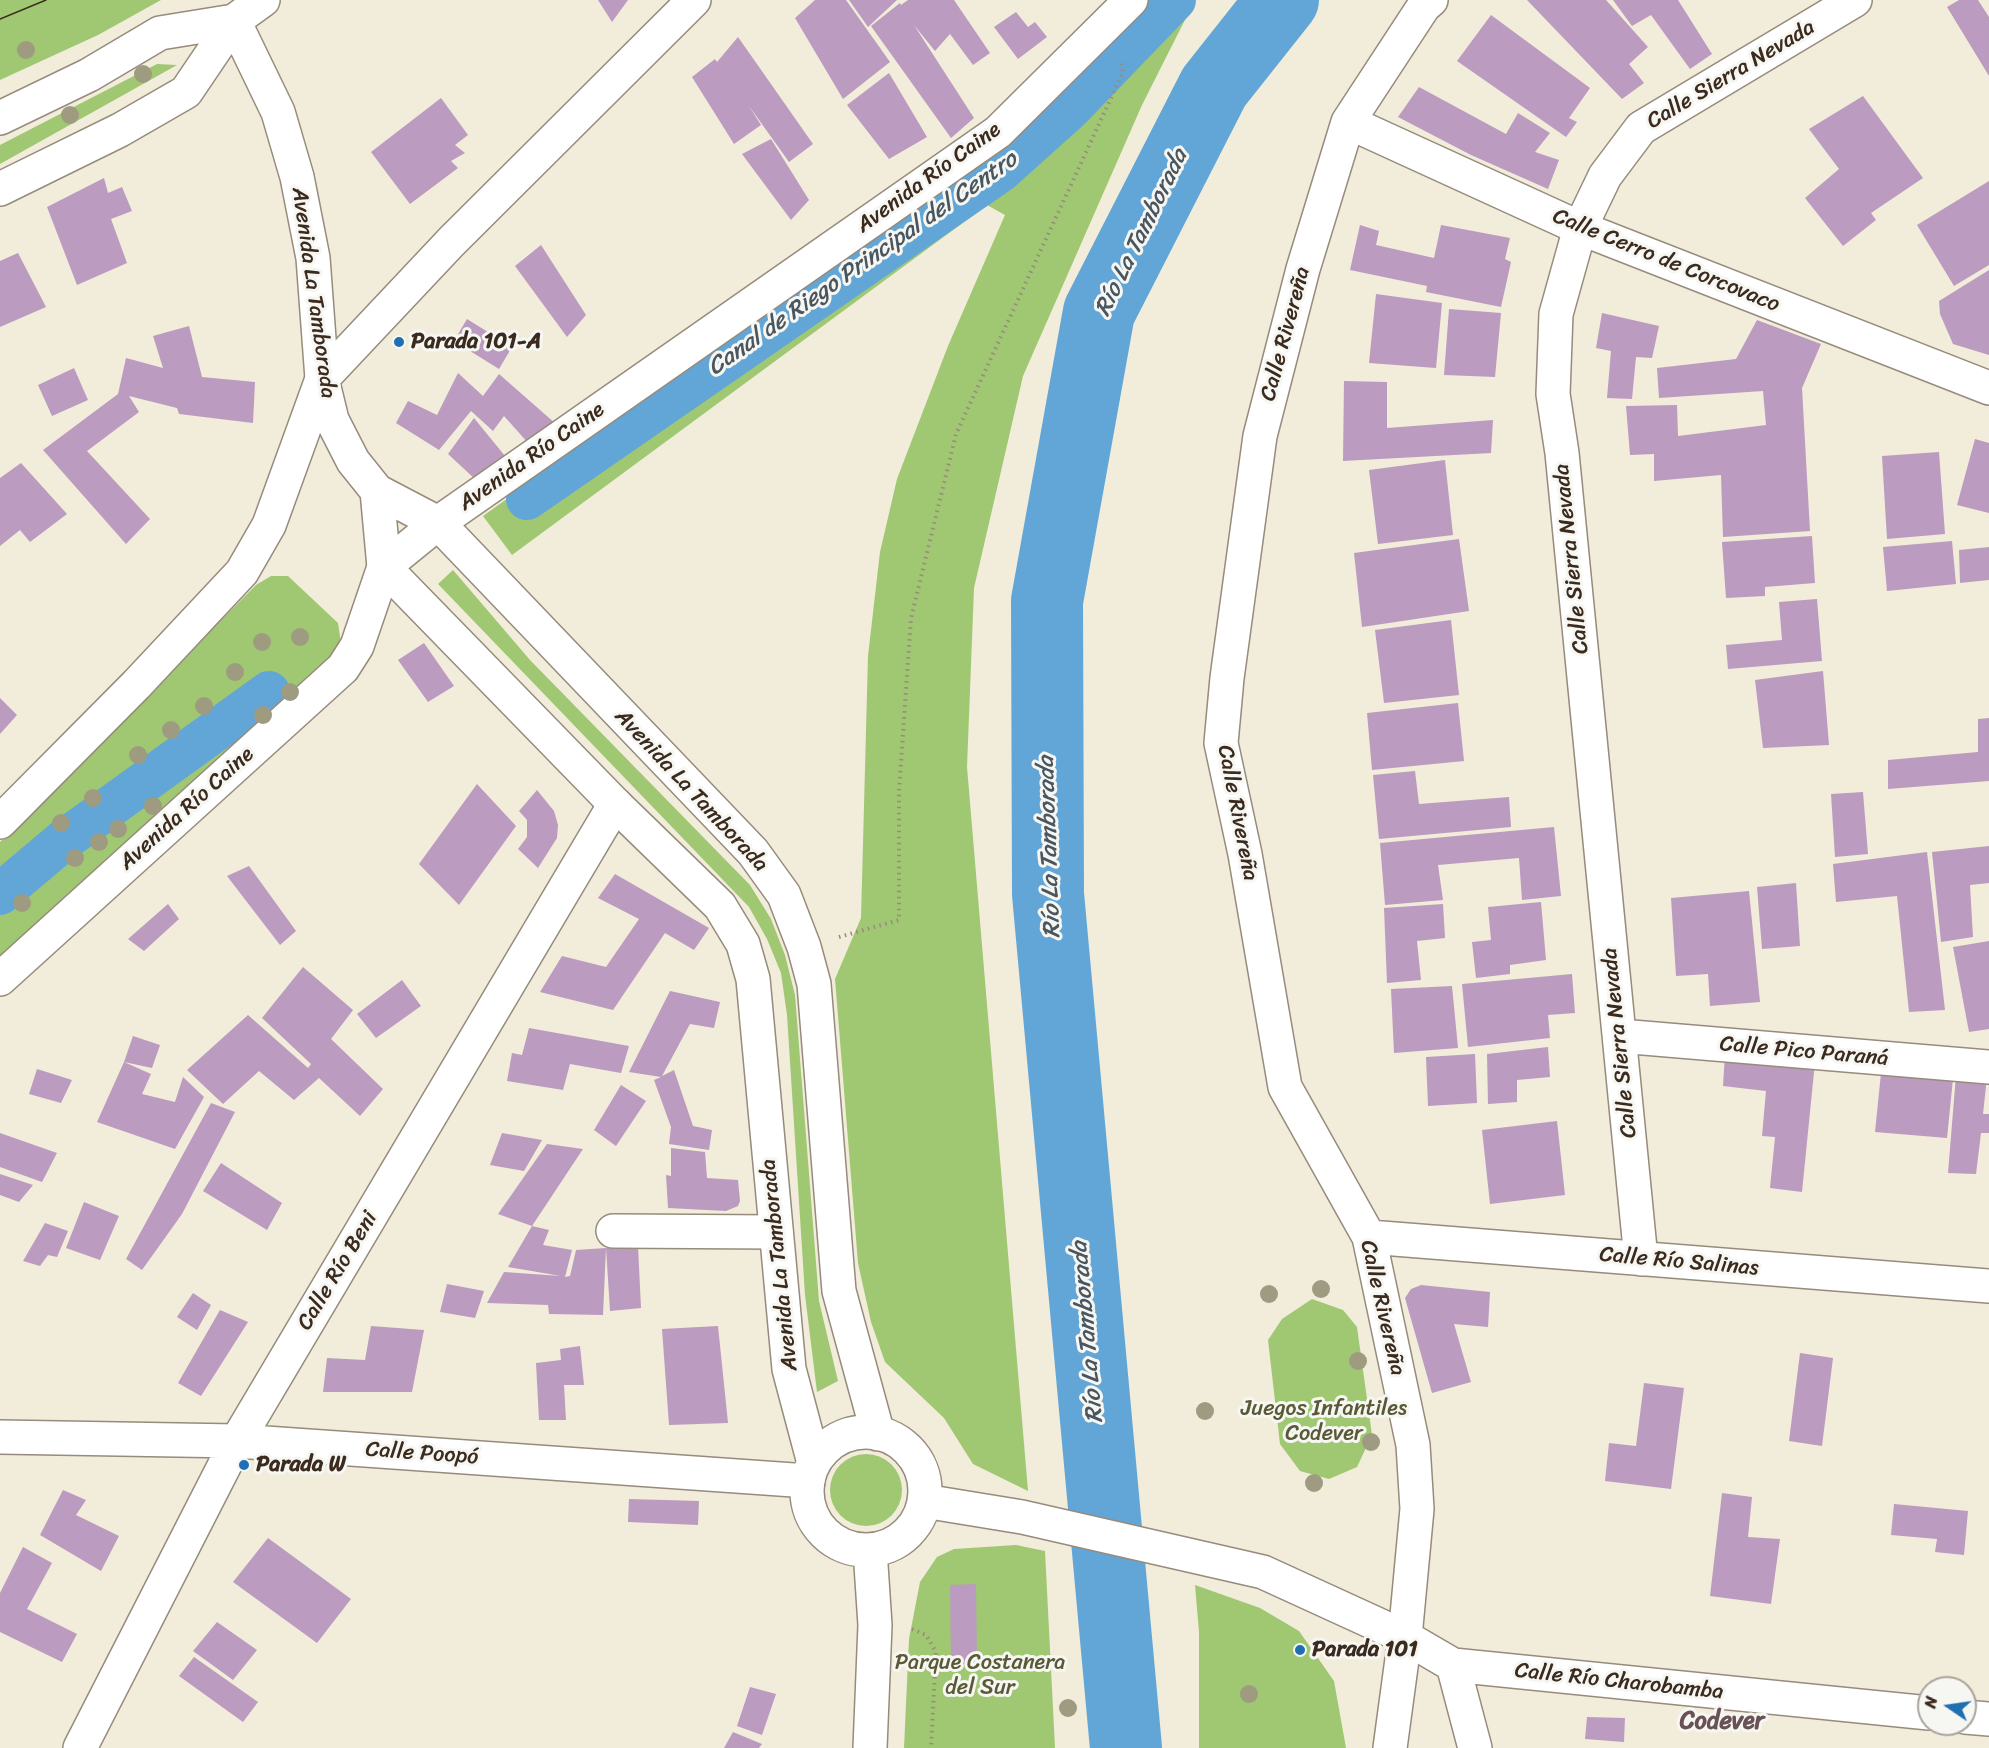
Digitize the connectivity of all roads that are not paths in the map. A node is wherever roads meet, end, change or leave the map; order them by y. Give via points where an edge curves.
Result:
1 (264, 0) edge
2 (694, 0) edge
3 (1131, 0) edge
4 (1431, 0) edge
5 (1855, 0) edge
6 (234, 21) junction
7 (0, 118) edge
8 (1348, 122) junction
9 (0, 189) edge
10 (1580, 228) junction
11 (322, 379) junction
12 (1989, 388) edge
13 (377, 491) junction
14 (438, 523) junction
15 (384, 567) junction
16 (615, 804) junction
17 (0, 822) edge
18 (0, 979) edge
19 (1620, 1036) junction
20 (1989, 1067) edge
21 (613, 1231) dead end
22 (776, 1232) junction
23 (1369, 1237) junction
24 (1641, 1259) junction
25 (1989, 1286) edge
26 (878, 1434) junction
27 (0, 1437) edge
28 (237, 1441) junction
29 (811, 1472) junction
30 (924, 1501) junction
31 (870, 1550) junction
32 (1405, 1637) junction
33 (1453, 1665) junction
34 (1917, 1712) edge
35 (80, 1748) edge
36 (870, 1748) edge
37 (1390, 1748) edge
38 (1474, 1748) edge

1 - 6 street
2 - 11 street via 451,242
3 - 14 street, Avenida Río Caine via 998,132
4 - 8 street, Calle Rivereña
5 - 10 street, Calle Sierra Nevada via 1641,128 1605,176
6 - 7 street via 160,33 89,75
6 - 9 street via 186,92 120,130
6 - 11 street, Avenida La Tamborada via 278,112 297,177 313,258
8 - 10 street, Calle Cerro de Corcovaco
8 - 23 street, Calle Rivereña via 1303,269 1260,436 1221,743 1245,854 1285,1087
10 - 12 street, Calle Cerro de Corcovaco
10 - 19 street, Calle Sierra Nevada via 1556,314 1553,394
11 - 13 street, Avenida La Tamborada via 332,420 353,462
11 - 17 street via 269,525 242,572
13 - 14 street, Avenida La Tamborada
13 - 15 street
14 - 15 street, Avenida Río Caine
14 - 26 street, Avenida La Tamborada via 753,852 784,896 814,984 840,1291
15 - 16 street, Avenida La Tamborada
15 - 18 street, Avenida Río Caine via 357,646 343,668
16 - 22 street, Avenida La Tamborada via 720,906 743,944 753,979
16 - 28 street, Calle Río Beni
19 - 20 street, Calle Pico Paraná
19 - 24 street, Calle Sierra Nevada
21 - 22 street
22 - 29 street, Avenida La Tamborada via 789,1369
23 - 24 street, Calle Río Salinas
23 - 32 street, Calle Rivereña via 1413,1445 1417,1509
24 - 25 street, Calle Río Salinas
26 - 29 street via 841,1438 827,1447
26 - 30 street via 898,1442 914,1458 923,1479
27 - 28 street, Calle Poopó
28 - 29 street, Calle Poopó
28 - 35 street, Calle Río Beni
29 - 31 street via 807,1499 822,1531 852,1549
30 - 31 street via 905,1535 893,1544
30 - 32 street via 1022,1517 1263,1572
31 - 36 street via 875,1625
32 - 33 street
32 - 37 street, Calle Rivereña
33 - 34 street, Calle Río Charobamba
33 - 38 street

